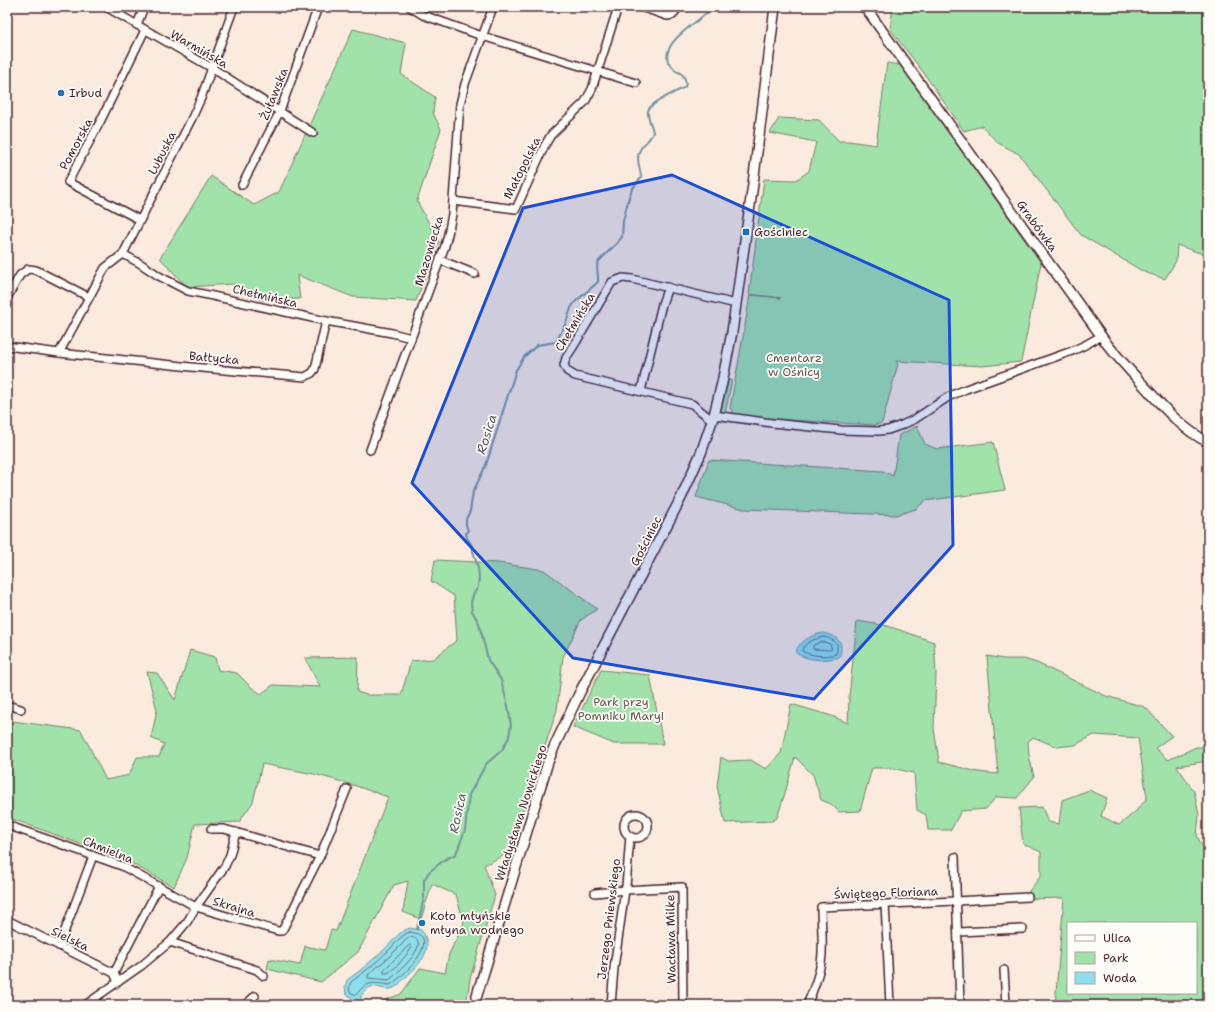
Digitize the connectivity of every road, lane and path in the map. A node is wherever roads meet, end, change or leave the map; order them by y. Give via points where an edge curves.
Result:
1 (106, 7) edge
2 (144, 7) edge
3 (234, 7) edge
4 (318, 7) edge
5 (410, 7) edge
6 (493, 7) edge
7 (618, 7) edge
8 (641, 7) edge
9 (678, 7) edge
10 (775, 7) edge
11 (865, 7) edge
12 (137, 25) junction
13 (145, 30) junction
14 (482, 36) junction
15 (212, 68) junction
16 (599, 71) junction
17 (636, 83) dead end
18 (280, 112) junction
19 (313, 133) dead end
20 (242, 185) dead end
21 (453, 201) junction
22 (140, 220) junction
23 (123, 254) junction
24 (440, 260) junction
25 (474, 274) dead end
26 (668, 287) junction
27 (89, 297) junction
28 (7, 298) edge
29 (736, 304) junction
30 (326, 321) junction
31 (1101, 336) junction
32 (411, 338) junction
33 (7, 346) edge
34 (59, 353) junction
35 (641, 391) junction
36 (713, 418) junction
37 (1208, 442) edge
38 (370, 450) dead end
39 (621, 614) joint
40 (8, 702) edge
41 (21, 709) dead end
42 (347, 789) dead end
43 (7, 825) edge
44 (211, 828) dead end
45 (236, 832) junction
46 (630, 836) dead end
47 (93, 856) junction
48 (320, 856) junction
49 (955, 857) dead end
50 (159, 886) junction
51 (625, 890) junction
52 (595, 894) dead end
53 (1028, 897) dead end
54 (956, 901) junction
55 (885, 904) junction
56 (196, 907) junction
57 (7, 920) edge
58 (1024, 929) dead end
59 (958, 932) junction
60 (170, 942) junction
61 (59, 946) junction
62 (1004, 970) dead end
63 (114, 974) junction
64 (264, 976) dead end
65 (118, 982) junction
66 (255, 996) dead end
67 (85, 1005) edge
68 (245, 1005) edge
69 (474, 1005) edge
70 (611, 1005) edge
71 (683, 1005) edge
72 (807, 1005) edge
73 (890, 1005) edge
74 (960, 1005) edge
75 (1006, 1005) edge

1 - 12 street, Warmińska
2 - 12 street
3 - 15 street, Lubuska
4 - 18 street, Żuławska
5 - 14 street via 423,15
6 - 14 street, Mazowiecka
7 - 16 street, Małopolska
8 - 9 street via 667,16 673,15
10 - 29 street, Gościniec
11 - 31 street, Grabówka
12 - 13 street, Warmińska
13 - 15 street, Warmińska
13 - 22 street, Pomorska via 68,182
14 - 16 street
14 - 21 street, Mazowiecka via 460,104
15 - 18 street, Warmińska
15 - 22 street, Lubuska via 192,118
16 - 17 street
16 - 21 street, Małopolska via 585,102 551,135 516,209
18 - 19 street, Warmińska
18 - 20 street, Żuławska
21 - 24 street, Mazowiecka via 450,230
22 - 23 street, Lubuska
23 - 27 street via 105,268
23 - 30 street, Chełmińska via 188,292
24 - 25 street
24 - 32 street, Mazowiecka
26 - 29 street, Chełmińska
26 - 35 street
26 - 35 street, Chełmińska via 623,278 612,282 566,358 564,366 575,376
27 - 28 street via 36,270 28,269 20,275
27 - 34 street
29 - 36 street, Gościniec via 728,355
30 - 32 street, Chełmińska
30 - 34 street, Bałtycka via 315,369 305,377
31 - 36 street via 1072,351 966,389 948,397 902,426 888,430 834,430
31 - 37 street, Grabówka via 1120,360 1179,422
32 - 38 street, Mazowiecka
33 - 34 street, Bałtycka
35 - 36 street, Chełmińska via 692,404
36 - 39 street, Gościniec via 684,492
39 - 69 street, Władysława Nowickiego via 580,692 550,757
40 - 41 street
42 - 48 street, Skrajna
43 - 47 street, Chmielna
44 - 45 street
45 - 48 street
45 - 56 street via 225,866
46 - 51 street, Jerzego Pniewskiego
47 - 50 street, Chmielna via 122,866
47 - 61 street
48 - 56 street, Skrajna via 282,931
49 - 54 street
50 - 56 street, Chmielna
50 - 63 street
51 - 52 street, Wacława Milke
51 - 70 street, Jerzego Pniewskiego
51 - 71 street, Wacława Milke via 682,887
53 - 54 street, Świętego Floriana
54 - 55 street, Świętego Floriana
54 - 59 street
55 - 72 street, Świętego Floriana via 821,907 821,962
55 - 73 street
56 - 60 street, Skrajna
57 - 61 street, Sielska
58 - 59 street
59 - 74 street
60 - 64 street via 257,970
60 - 65 street, Skrajna
61 - 63 street, Sielska
62 - 75 street
63 - 65 street
65 - 67 street, Skrajna
66 - 68 street

